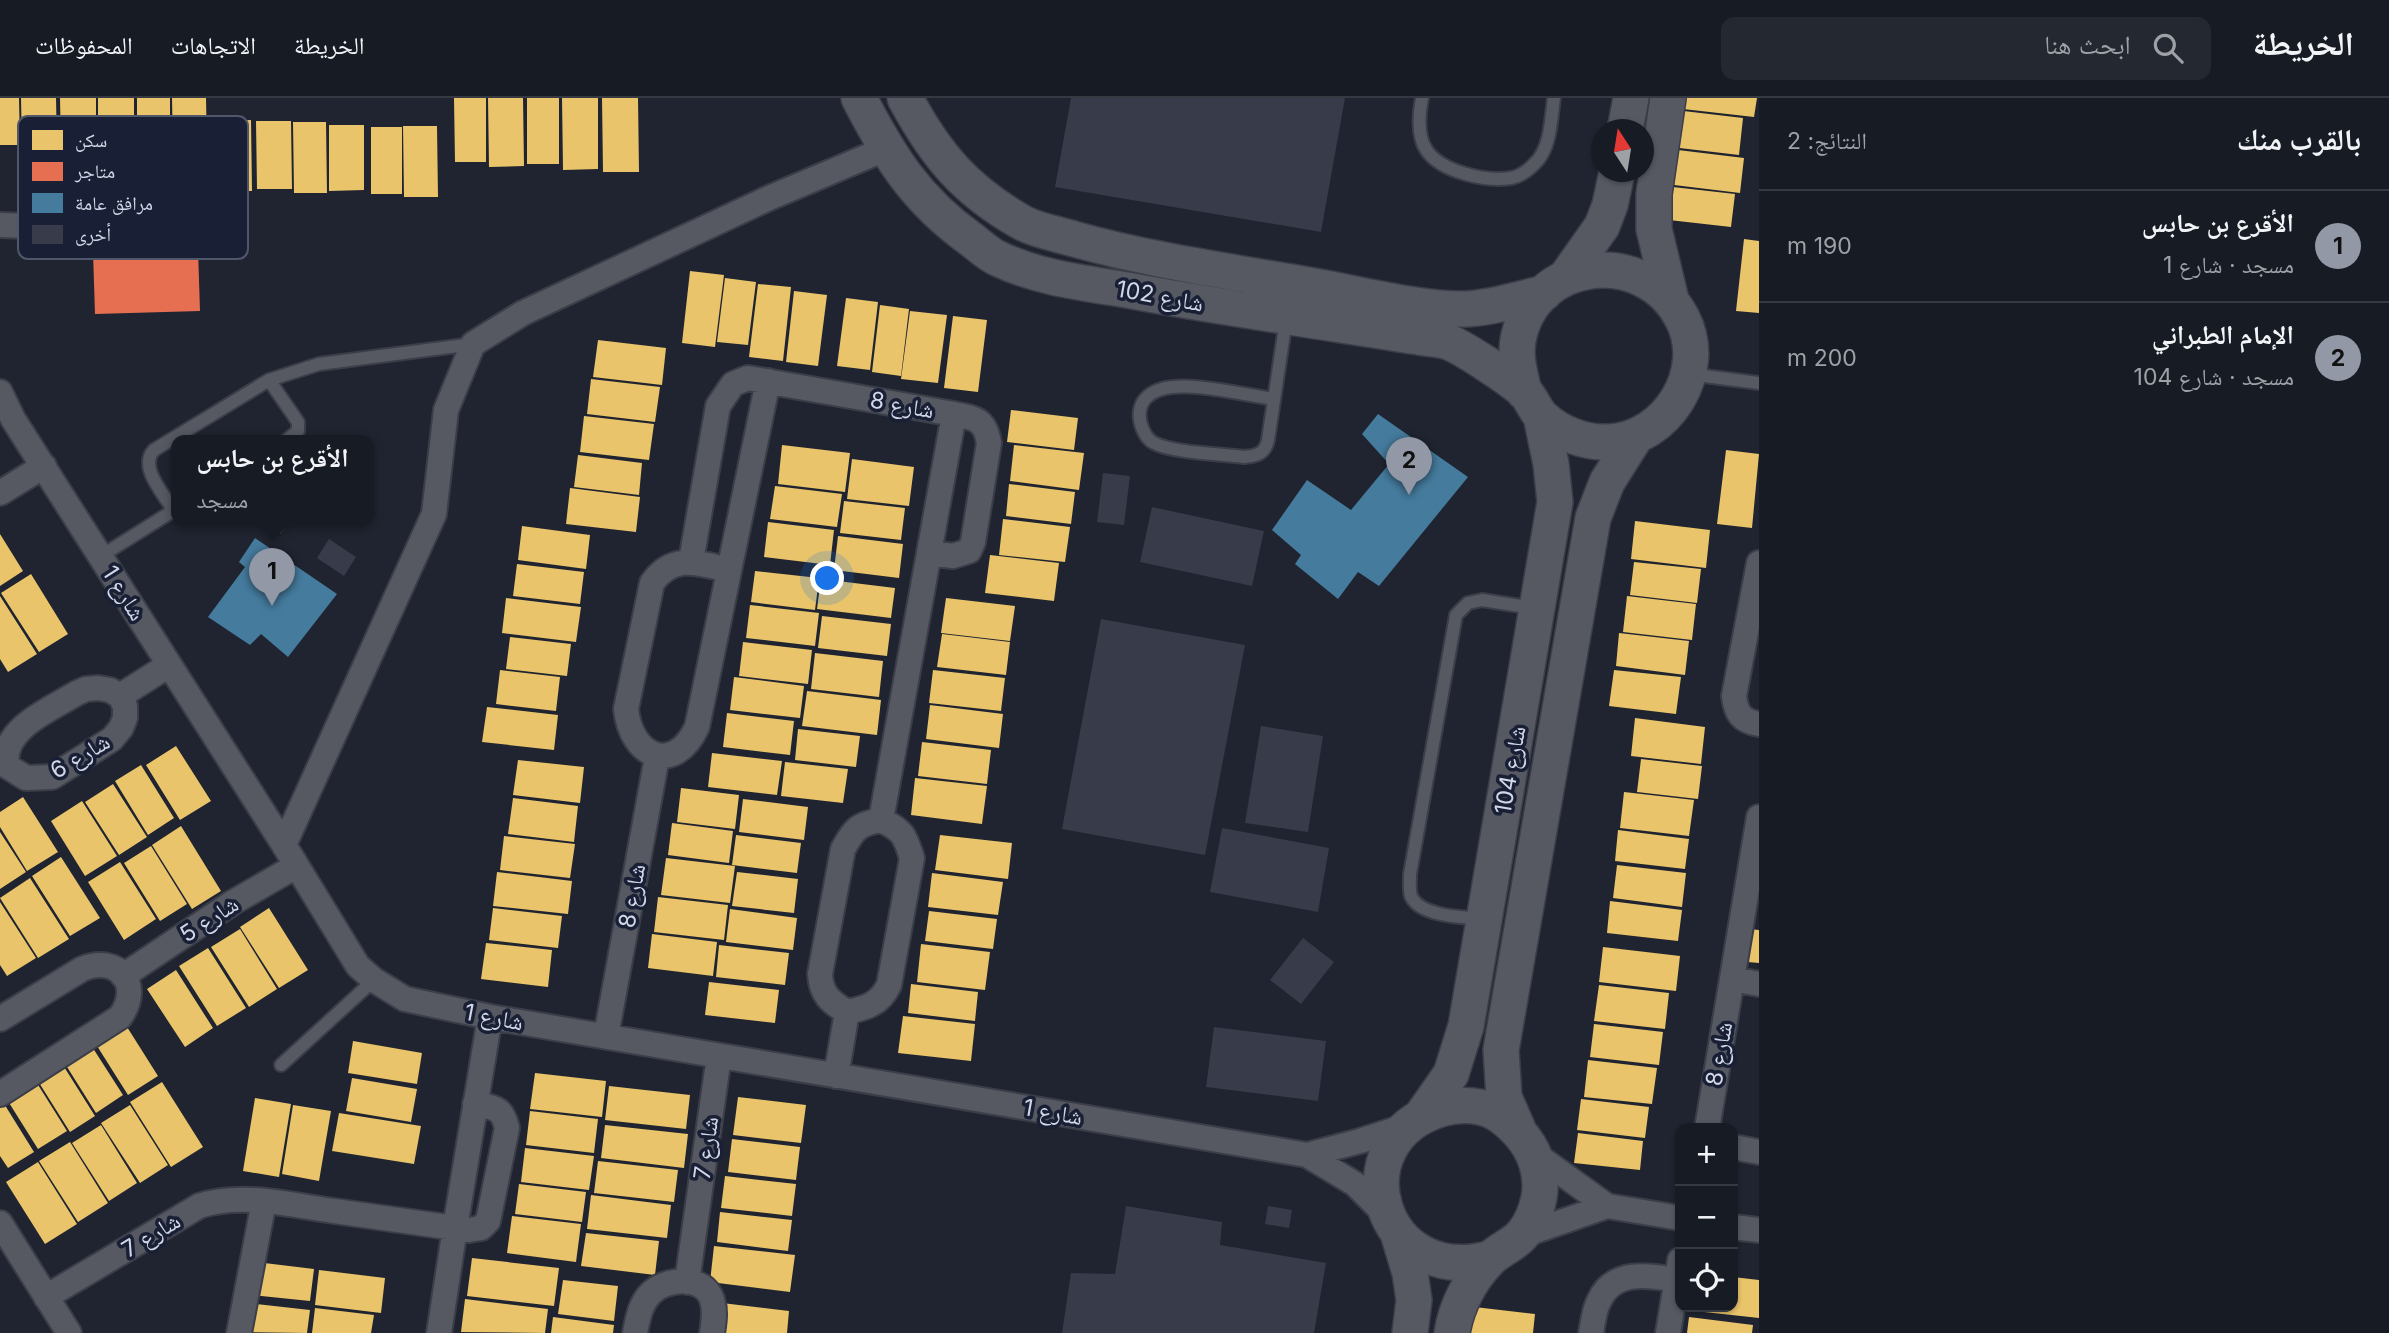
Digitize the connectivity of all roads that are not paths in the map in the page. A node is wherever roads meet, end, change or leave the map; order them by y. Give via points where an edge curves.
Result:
1 (859, 98) edge
2 (905, 98) edge
3 (1422, 98) edge
4 (1554, 98) edge
5 (1631, 98) edge
6 (1668, 98) edge
7 (1627, 119) edge
8 (886, 149) junction
9 (1615, 182) edge
10 (0, 225) edge
11 (18, 226) edge
12 (1171, 261) junction
13 (1555, 285) junction
14 (1165, 298) junction
15 (1671, 300) junction
16 (1287, 316) junction
17 (473, 344) junction
18 (1689, 374) junction
19 (269, 380) junction
20 (768, 381) junction
21 (1759, 383) edge
22 (0, 392) edge
23 (1274, 399) junction
24 (1532, 404) junction
25 (954, 414) junction
26 (179, 435) edge
27 (293, 435) edge
28 (1636, 436) junction
29 (171, 440) edge
30 (44, 466) junction
31 (0, 493) edge
32 (171, 504) edge
33 (171, 512) edge
34 (929, 554) junction
35 (101, 556) junction
36 (691, 561) junction
37 (1759, 563) edge
38 (729, 570) junction
39 (1537, 609) junction
40 (169, 665) junction
41 (120, 696) junction
42 (1759, 724) edge
43 (657, 757) junction
44 (3, 769) edge
45 (1759, 817) edge
46 (881, 820) junction
47 (290, 856) junction
48 (1484, 919) junction
49 (123, 976) junction
50 (1732, 979) junction
51 (374, 980) junction
52 (1759, 984) edge
53 (847, 1012) junction
54 (490, 1017) junction
55 (0, 1019) edge
56 (606, 1036) junction
57 (719, 1056) junction
58 (281, 1065) dead end
59 (836, 1076) junction
60 (0, 1094) edge
61 (475, 1104) junction
62 (1414, 1120) junction
63 (1708, 1123) edge
64 (1526, 1142) junction
65 (1738, 1148) edge
66 (1759, 1152) edge
67 (1307, 1155) junction
68 (264, 1201) junction
69 (1607, 1206) junction
70 (1675, 1218) edge
71 (0, 1223) edge
72 (1392, 1224) junction
73 (454, 1228) junction
74 (1738, 1228) edge
75 (1759, 1230) edge
76 (1521, 1236) junction
77 (1491, 1258) junction
78 (1675, 1271) edge
79 (687, 1282) junction
80 (1675, 1293) edge
81 (46, 1297) junction
82 (69, 1333) edge
83 (239, 1333) edge
84 (439, 1333) edge
85 (635, 1333) edge
86 (712, 1333) edge
87 (1410, 1333) edge
88 (1452, 1333) edge
89 (1591, 1333) edge
90 (1668, 1333) edge

1 - 8 street, شارع 102
2 - 12 street, شارع 102 via 951,169 979,195 1026,225
3 - 4 lane via 1420,132 1434,159 1456,172 1510,178 1526,172 1539,158 1546,145
5 - 7 street
6 - 15 street via 1654,194 1654,229
8 - 14 street, شارع 102 via 917,191 951,225 998,259 1058,278
8 - 17 street via 769,198 523,313
9 - 13 street via 1602,226
10 - 11 street
12 - 13 street, شارع 102 via 1465,309 1502,303
12 - 14 street via 1160,277
13 - 15 street via 1593,270 1609,269 1650,282
13 - 24 street via 1527,314 1518,339 1517,363
14 - 16 street, شارع 102
15 - 18 street via 1684,321
16 - 23 lane
16 - 24 street, شارع 102 via 1449,342
17 - 19 lane via 319,364
17 - 47 street via 446,410 434,514
18 - 21 lane
18 - 28 street via 1680,398 1662,420
19 - 26 lane
19 - 27 lane via 298,422
20 - 25 street, شارع 8
20 - 36 street, شارع 8 via 748,378 733,384 718,406
20 - 38 street
22 - 30 street, شارع 1
23 - 23 lane via 1181,386 1150,394 1139,412 1140,421 1151,442 1164,447 1257,456 1266,449
24 - 28 street via 1562,432 1588,441
24 - 39 street, شارع 104 via 1551,464 1555,502
25 - 34 street, شارع 8
25 - 34 street, شارع 8 via 982,423 989,443 973,542 960,556
28 - 64 street, شارع 104 via 1607,482 1593,518 1503,1036 1504,1097
29 - 32 lane via 148,456 149,470
30 - 31 street
30 - 35 street, شارع 1
33 - 35 lane
34 - 46 street, شارع 8
35 - 40 street, شارع 1
36 - 38 street
36 - 43 street via 672,564 652,583 626,709 635,740
37 - 42 street via 1734,696 1740,716
38 - 43 street via 698,727 682,749
39 - 48 street, شارع 104
39 - 48 lane via 1482,600 1468,603 1456,615 1410,874 1410,894 1416,904 1434,913
40 - 41 street
40 - 47 street, شارع 1
41 - 44 street, شارع 6 via 110,690 86,688 20,728 5,749
41 - 44 street, شارع 6 via 125,718 112,739 52,777 26,778
43 - 56 street, شارع 8
45 - 50 street, شارع 8
46 - 53 street via 863,823 843,849 820,974 824,994
46 - 53 street via 898,828 912,858 889,985 883,998
47 - 49 street, شارع 5 via 232,903
47 - 51 street, شارع 1 via 358,966
48 - 62 street, شارع 104 via 1466,1026 1451,1074
49 - 55 street via 114,967 93,964
49 - 60 street via 131,997 120,1017
50 - 52 street
50 - 63 street, شارع 8
51 - 54 street, شارع 1 via 405,999
51 - 58 lane
53 - 59 street
54 - 56 street, شارع 1
54 - 61 street
56 - 57 street, شارع 1
57 - 59 street, شارع 1
57 - 79 street, شارع 7
59 - 67 street, شارع 1
61 - 73 street
61 - 73 street, شارع 7 via 497,1108 507,1128 488,1221 481,1228
62 - 64 street via 1451,1105 1473,1105 1497,1113
62 - 67 street, شارع 1
62 - 72 street via 1391,1145 1382,1169 1381,1193
64 - 69 street
64 - 76 street via 1540,1183 1535,1213
65 - 66 street
67 - 72 street, شارع 1 via 1355,1184
68 - 73 street, شارع 7
68 - 81 street, شارع 7 via 224,1200 199,1206
68 - 83 street
69 - 70 street
69 - 76 street
71 - 81 street
72 - 77 street via 1413,1248 1431,1258 1455,1264
72 - 87 street via 1410,1273 1414,1300
73 - 84 street
74 - 75 street
76 - 77 street
77 - 88 street via 1468,1287
78 - 89 street via 1630,1276 1604,1291
79 - 85 street via 672,1282 651,1293 642,1305
79 - 86 street via 710,1294
80 - 90 street
81 - 82 street

